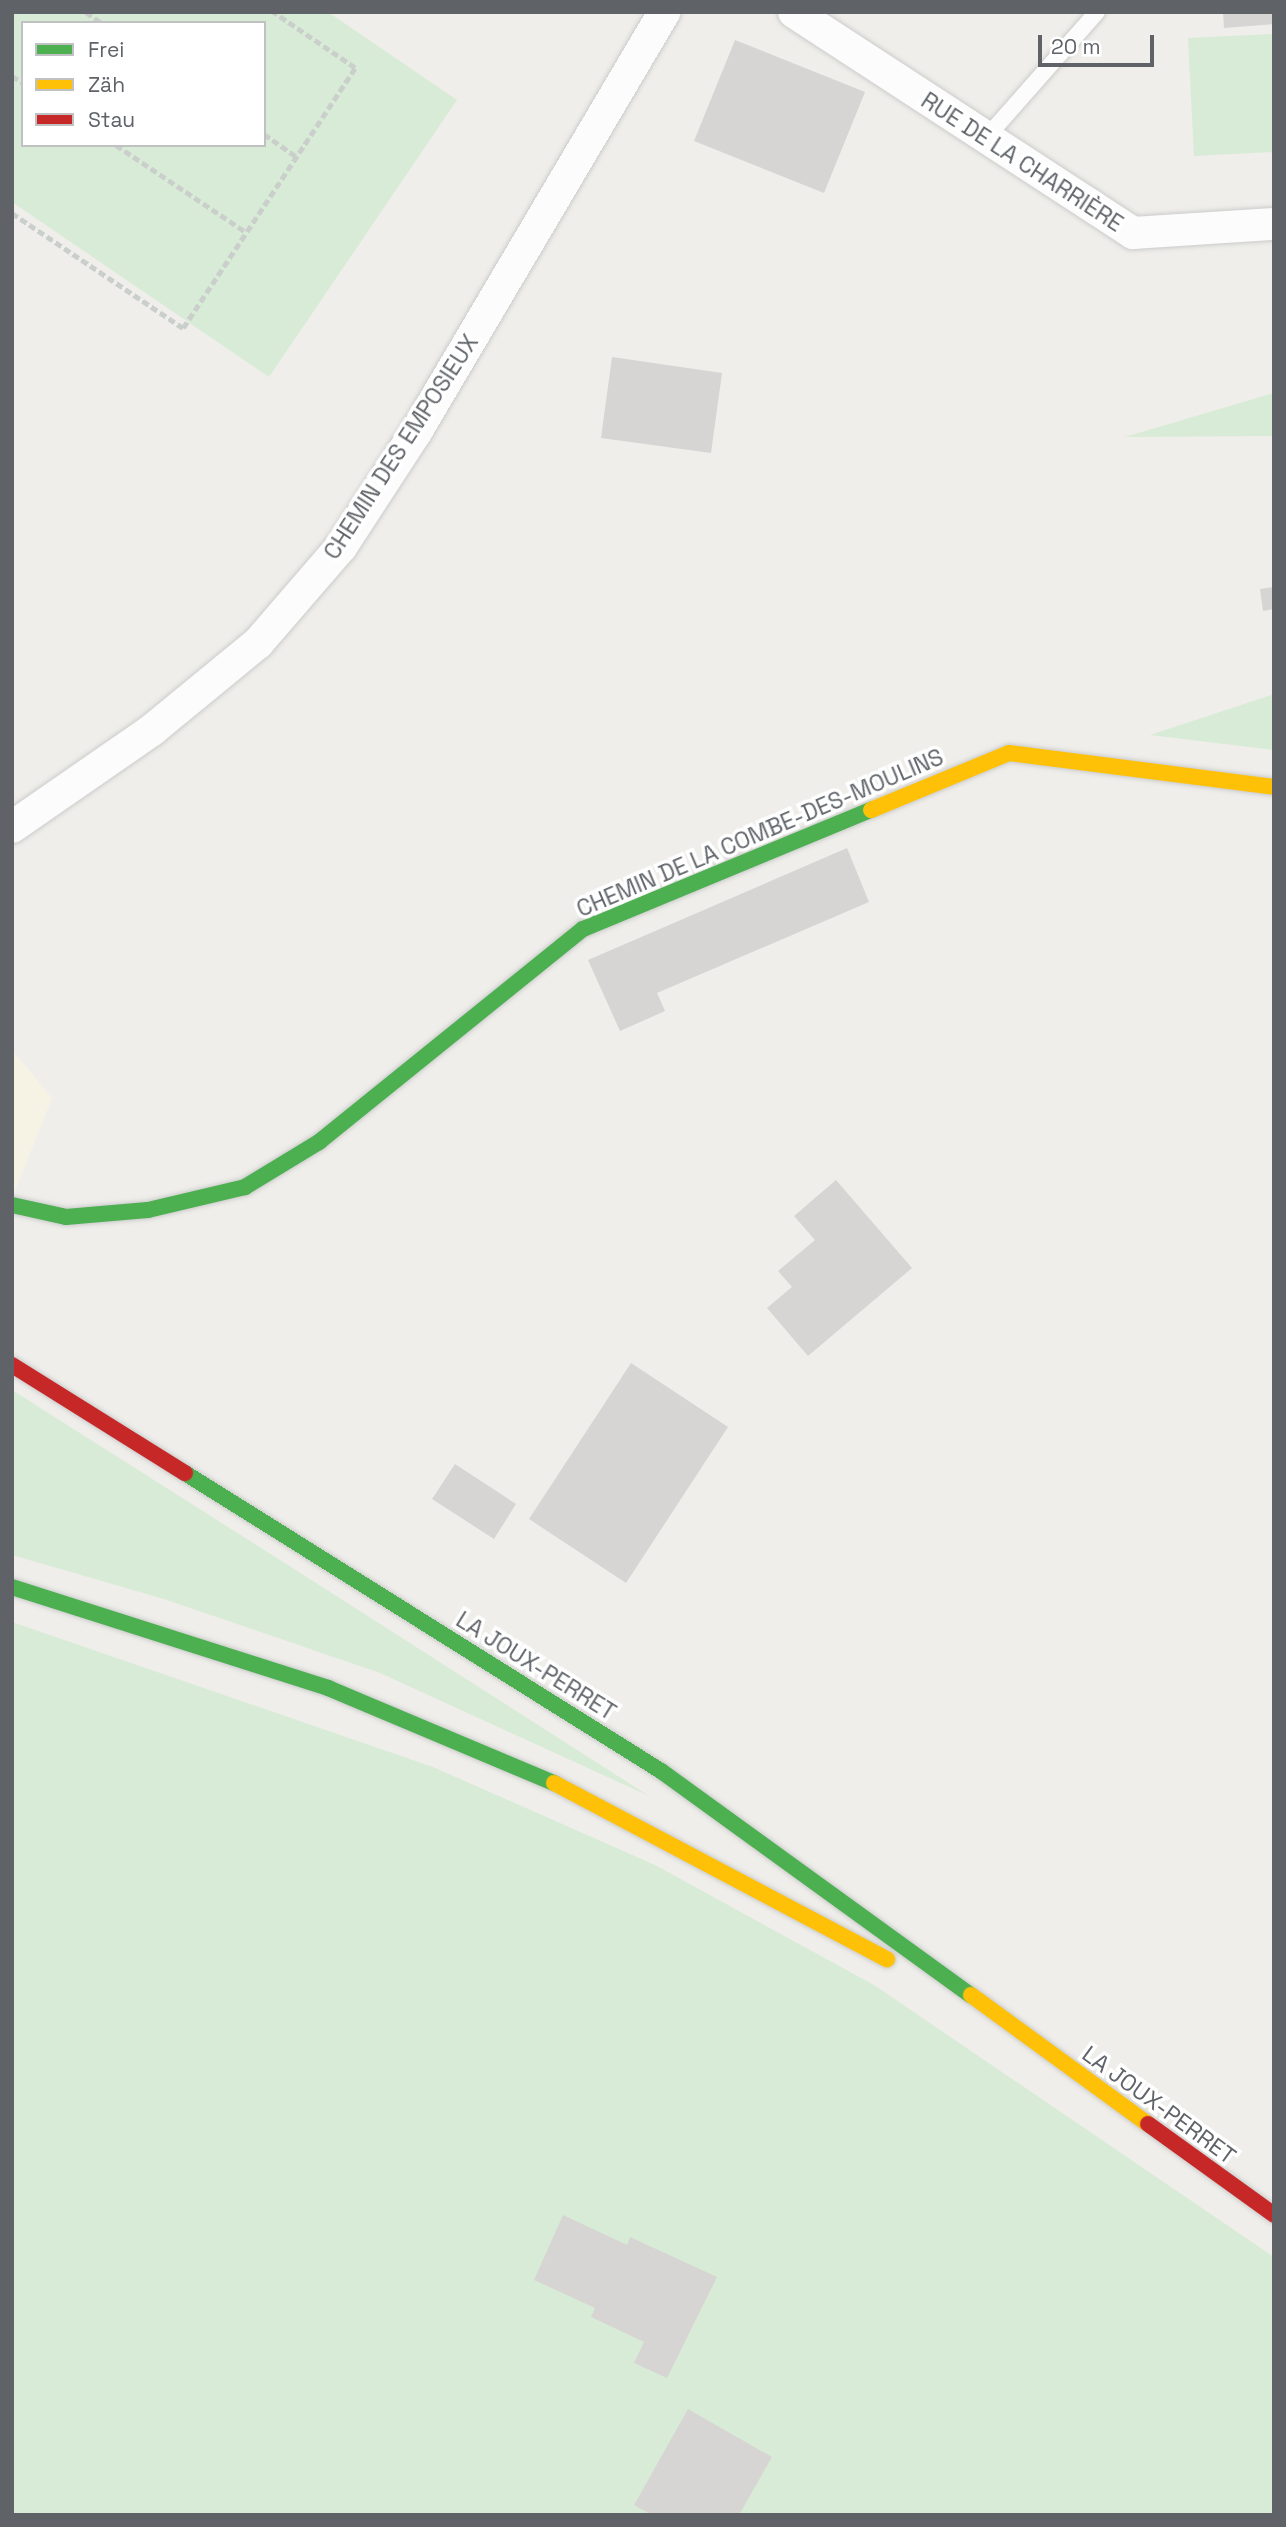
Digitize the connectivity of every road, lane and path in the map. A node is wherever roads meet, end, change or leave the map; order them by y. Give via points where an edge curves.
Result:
1 (273, 12) edge
2 (664, 12) edge
3 (794, 12) edge
4 (1097, 12) edge
5 (266, 135) edge
6 (985, 138) junction
7 (119, 147) edge
8 (296, 156) junction
9 (12, 213) edge
10 (1274, 224) edge
11 (246, 232) junction
12 (1274, 787) edge
13 (12, 827) edge
14 (12, 1205) edge
15 (12, 1365) edge
16 (12, 1587) edge
17 (1018, 2032) junction
18 (1274, 2215) edge

1 - 8 path via 355,68
2 - 13 street, CHEMIN DES EMPOSIEUX via 416,432 341,547 258,643 152,730
3 - 6 street, RUE DE LA CHARRIÈRE
4 - 6 lane
5 - 8 path
6 - 10 street, RUE DE LA CHARRIÈRE via 1133,233
7 - 11 path
8 - 11 path
9 - 11 path via 183,328
12 - 14 main road, CHEMIN DE LA COMBE-DES-MOULINS via 1009,753 583,929 319,1142 245,1187 148,1210 93,1215 66,1217
15 - 17 main road, LA JOUX-PERRET via 661,1771
16 - 17 main road, LA JOUX-PERRET via 328,1688 496,1756 621,1815
17 - 18 main road, LA JOUX-PERRET

